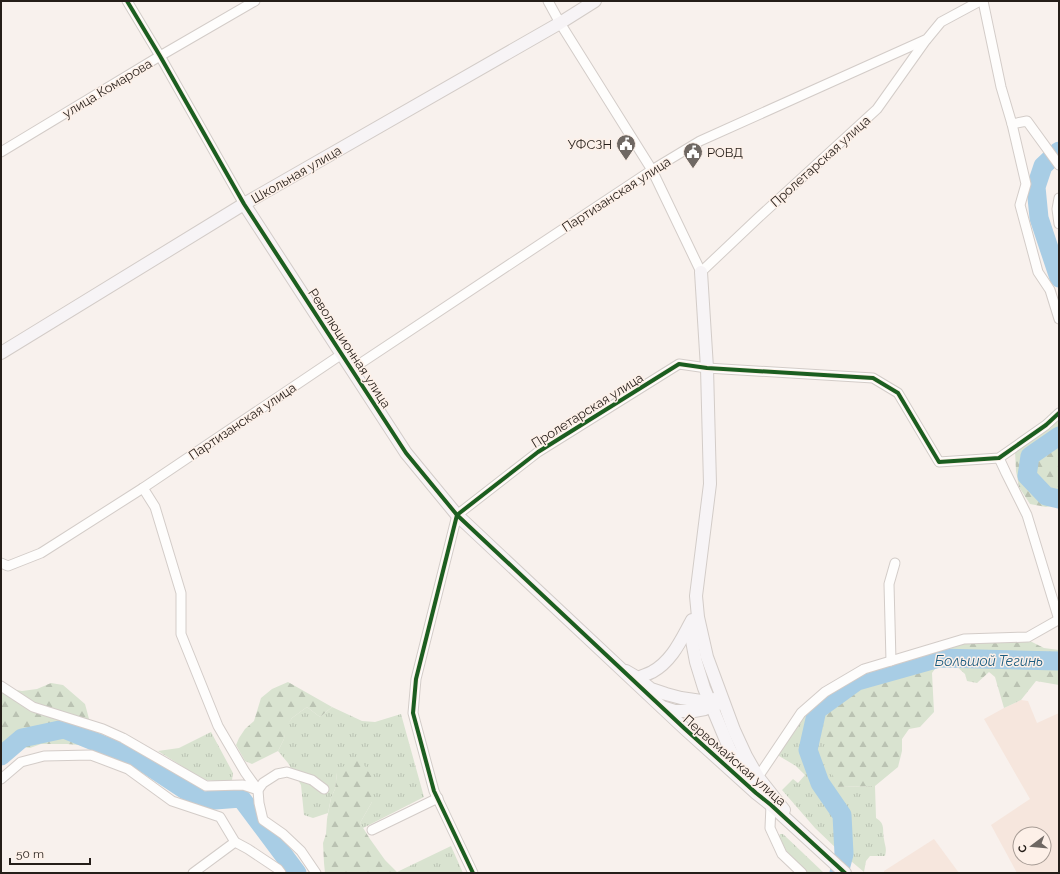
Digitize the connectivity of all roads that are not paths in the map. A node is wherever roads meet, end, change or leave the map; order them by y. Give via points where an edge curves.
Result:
1 (127, 1) edge
2 (255, 1) edge
3 (548, 1) edge
4 (595, 1) edge
5 (980, 1) edge
6 (983, 1) edge
7 (560, 23) junction
8 (927, 38) junction
9 (160, 56) junction
10 (1012, 124) junction
11 (1, 152) edge
12 (1058, 164) edge
13 (652, 170) junction
14 (1059, 198) edge
15 (244, 204) junction
16 (1059, 224) edge
17 (701, 272) junction
18 (1059, 319) edge
19 (1, 353) edge
20 (342, 354) junction
21 (706, 368) junction
22 (352, 369) junction
23 (1059, 413) edge
24 (999, 458) junction
25 (143, 488) junction
26 (457, 515) junction
27 (1, 563) edge
28 (895, 563) dead end
29 (695, 618) junction
30 (1059, 620) edge
31 (891, 661) junction
32 (612, 662) junction
33 (712, 672) junction
34 (638, 678) junction
35 (1, 686) edge
36 (711, 704) junction
37 (660, 707) junction
38 (729, 719) junction
39 (758, 777) junction
40 (1, 780) edge
41 (324, 788) dead end
42 (258, 790) junction
43 (438, 798) junction
44 (771, 805) junction
45 (372, 830) dead end
46 (805, 836) junction
47 (235, 842) junction
48 (800, 872) edge
49 (193, 873) edge
50 (281, 873) edge
51 (316, 873) edge
52 (473, 873) edge
53 (845, 873) edge

1 - 9 street, Революционная улица
2 - 9 street, улица Комарова
3 - 7 street, Первомайская улица
4 - 7 street, Школьная улица
5 - 8 street, Партизанская улица via 941,22
6 - 10 street via 1001,87
7 - 13 street, Первомайская улица
7 - 15 street, Школьная улица
8 - 13 street, Партизанская улица via 700,141
8 - 17 street, Пролетарская улица via 877,109
9 - 11 street, улица Комарова
9 - 15 street, Революционная улица
10 - 12 street via 1027,121
10 - 18 street via 1026,184 1020,205 1038,272 1050,290
13 - 17 street, Первомайская улица
13 - 22 street, Партизанская улица
14 - 16 street
15 - 19 street, Школьная улица
15 - 20 street, Революционная улица
17 - 21 street, Первомайская улица
20 - 22 street, Революционная улица
20 - 25 street, Партизанская улица
21 - 24 street, Пролетарская улица via 873,378 898,393 939,462
21 - 26 street, Пролетарская улица via 679,364 538,452
21 - 29 street, Первомайская улица via 710,484
22 - 26 street, Революционная улица via 406,453
23 - 24 street
24 - 30 street via 1027,515
25 - 27 street, Партизанская улица via 41,553 8,566
25 - 42 street via 155,507 181,593 180,634 218,726
26 - 32 street, Революционная улица
26 - 43 street via 416,679 413,713
28 - 31 street via 889,584
29 - 33 street, Первомайская улица
29 - 34 street via 666,661 654,671
29 - 36 street via 692,641 696,662
30 - 31 street, Первомайская улица via 1028,637 964,639
31 - 39 street, Первомайская улица via 864,669 825,692 801,712
32 - 34 street
32 - 37 street, Первомайская улица
33 - 36 street via 715,688
33 - 38 street, Первомайская улица
34 - 36 street via 651,689
35 - 42 street via 33,706 123,738 206,786 242,785
36 - 37 street via 705,709 689,711
36 - 38 street
36 - 44 street via 720,728 741,768
37 - 44 street, Первомайская улица
38 - 39 street, Первомайская улица
39 - 46 street, Первомайская улица
40 - 47 street via 21,762 44,756 91,755 128,769 172,801 220,817
41 - 42 street via 312,780 288,772 277,774 263,783
42 - 51 street via 263,820 301,851
43 - 45 street
43 - 52 street
44 - 46 street, Первомайская улица
44 - 48 street via 770,828 782,854
46 - 53 street, Первомайская улица
47 - 49 street
47 - 50 street

